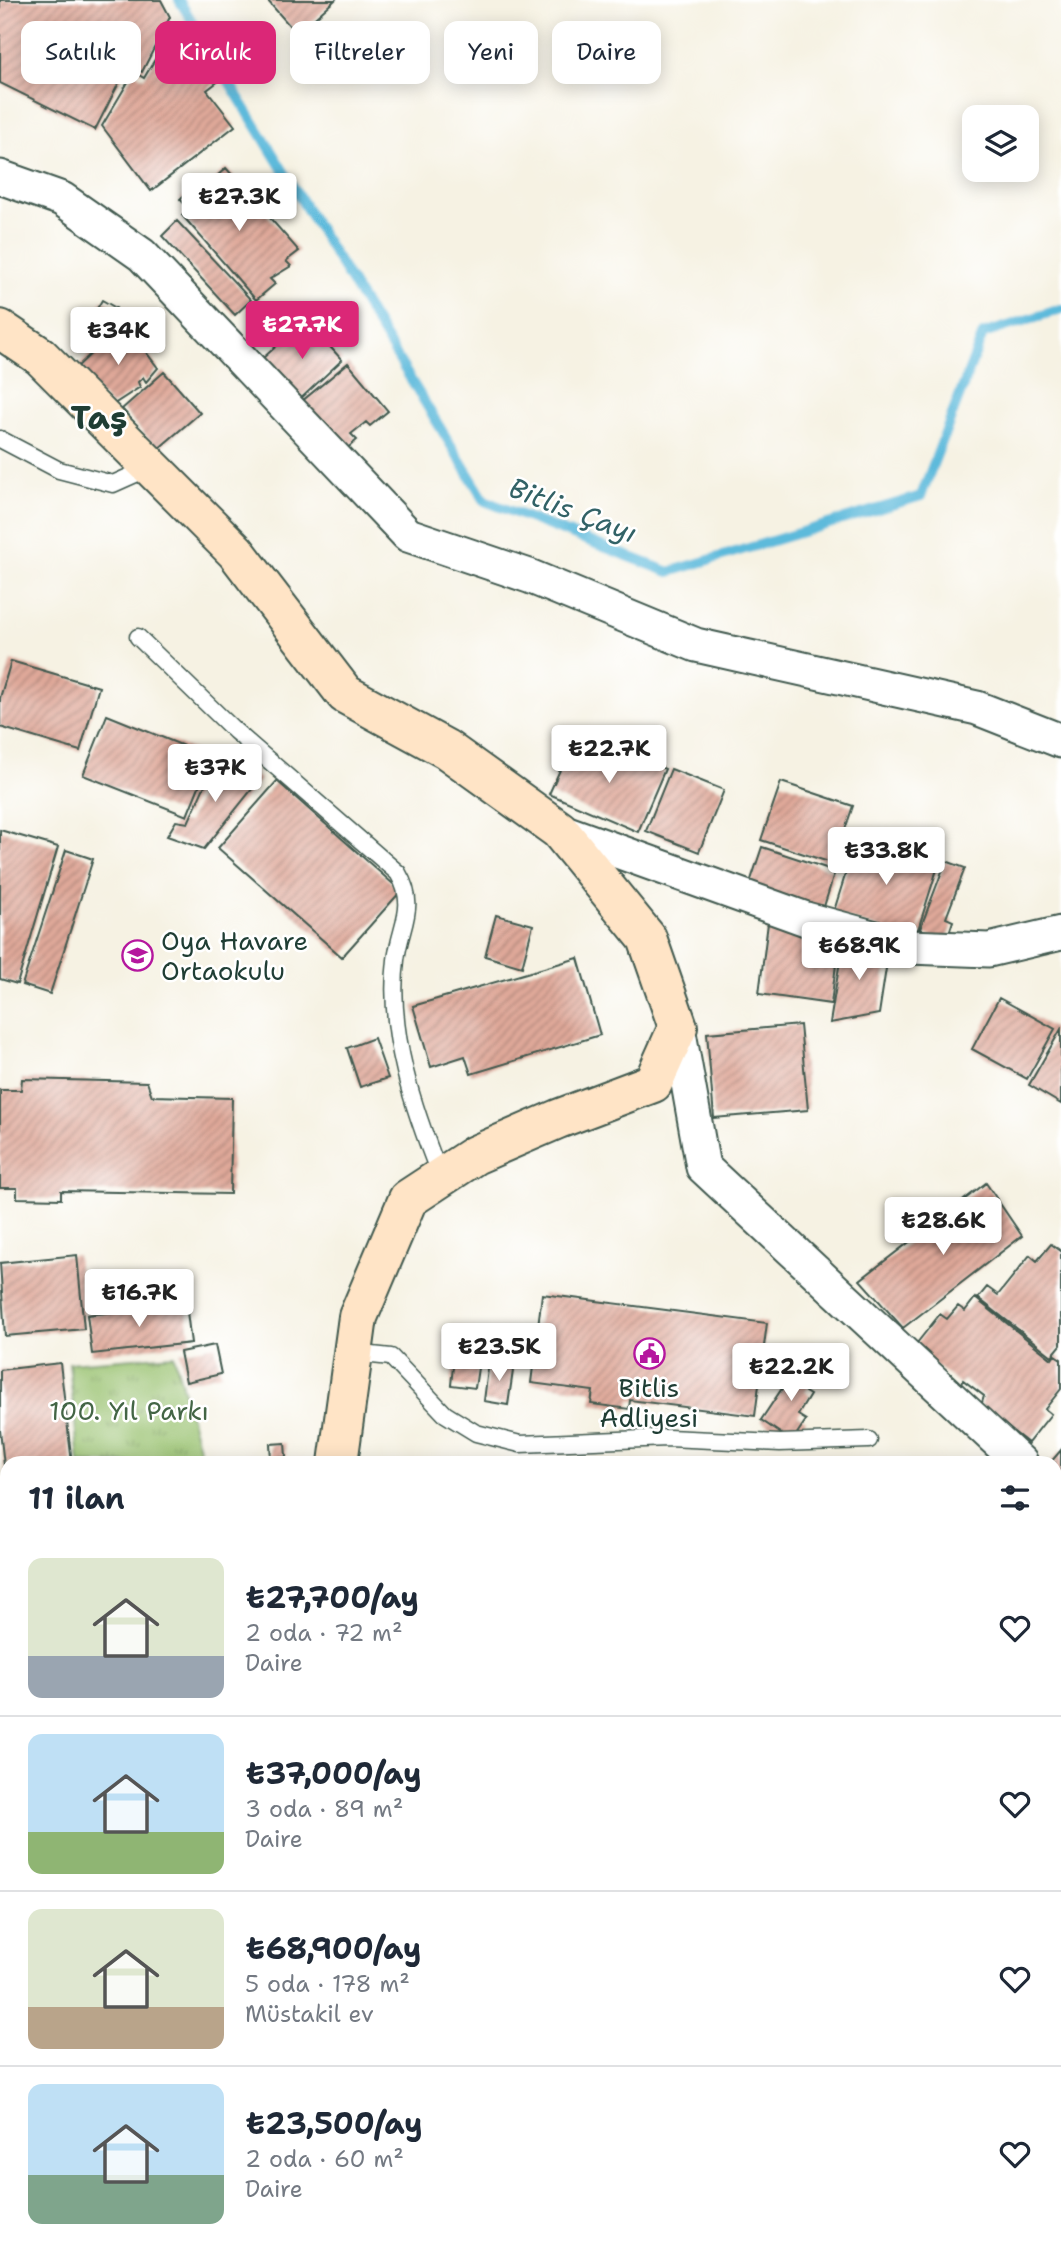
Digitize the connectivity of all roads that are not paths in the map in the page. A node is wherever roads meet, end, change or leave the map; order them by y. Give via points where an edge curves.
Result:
1 (0, 177) edge
2 (0, 329) edge
3 (0, 439) edge
4 (153, 466) junction
5 (138, 637) dead end
6 (1061, 741) edge
7 (559, 831) junction
8 (1061, 933) edge
9 (678, 1027) junction
10 (441, 1178) junction
11 (353, 1353) junction
12 (869, 1440) dead end
13 (339, 1456) edge
14 (1013, 1456) edge

1 - 6 street via 62,199 142,255 408,535 529,576 696,645 977,708
2 - 4 street via 40,356
3 - 4 lane via 59,470 114,484
4 - 7 street via 236,552 345,694 446,749
5 - 10 lane via 235,731 398,873 407,888 409,905 396,960 397,1032 417,1117
7 - 8 street via 806,919 909,947 989,950
7 - 9 street via 647,937
9 - 10 street via 653,1083 475,1155
9 - 14 street via 703,1167
10 - 11 street via 408,1199 358,1317
11 - 12 lane via 391,1357 445,1414 476,1433 520,1444 668,1438 780,1443
11 - 13 street

